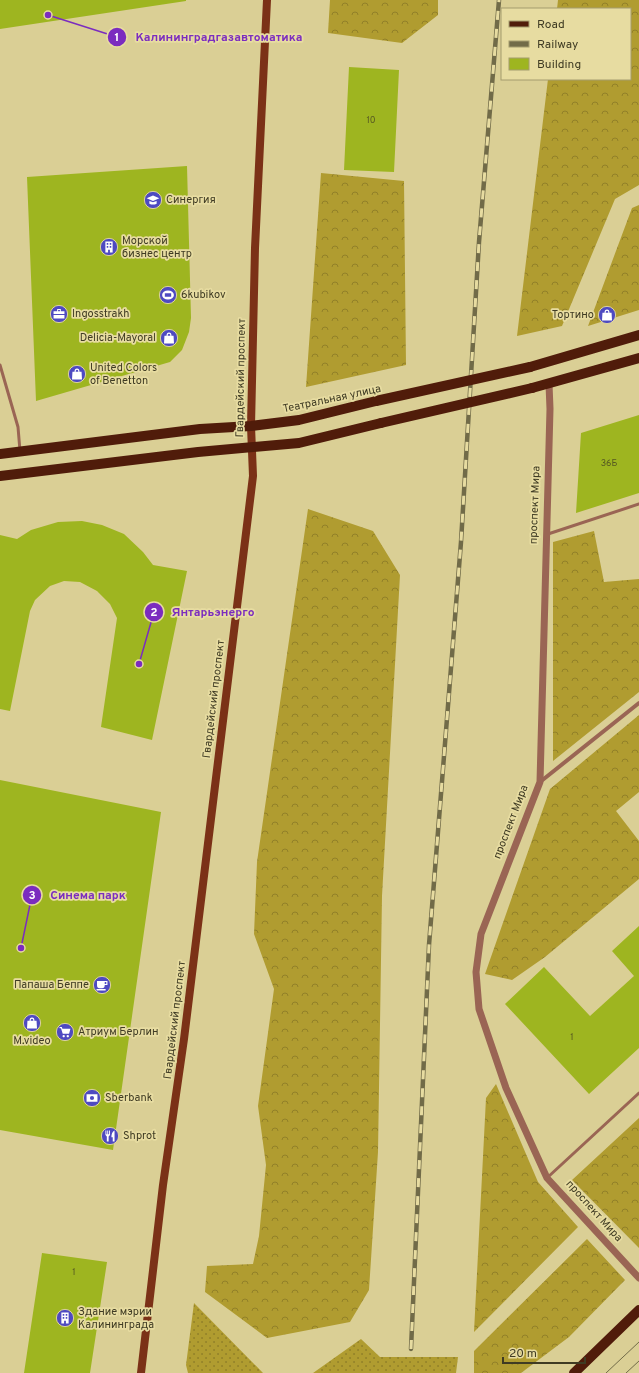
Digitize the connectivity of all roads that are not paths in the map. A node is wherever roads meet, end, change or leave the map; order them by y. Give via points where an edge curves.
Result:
1 (267, 0) edge
2 (639, 335) edge
3 (639, 358) edge
4 (0, 365) edge
5 (549, 384) junction
6 (251, 426) junction
7 (251, 447) junction
8 (20, 451) junction
9 (0, 454) edge
10 (0, 476) edge
11 (639, 504) edge
12 (546, 535) junction
13 (639, 703) edge
14 (540, 782) junction
15 (639, 1093) edge
16 (547, 1178) junction
17 (639, 1278) edge
18 (639, 1310) edge
19 (141, 1373) edge
20 (574, 1373) edge

1 - 6 main road, Гвардейский проспект
2 - 6 main road, Театральная улица, bridge via 530,367 299,420
3 - 5 main road
4 - 8 lane via 18,427
5 - 7 main road, bridge via 300,443
5 - 12 street, проспект Мира
6 - 7 main road, Гвардейский проспект
6 - 8 main road, Театральная улица via 200,429
7 - 10 main road
7 - 19 main road, Гвардейский проспект via 253,476
8 - 9 main road, Театральная улица
11 - 12 lane
12 - 14 street, проспект Мира
13 - 14 street
14 - 16 street, проспект Мира via 481,934 476,972 479,1009 500,1071
15 - 16 lane
16 - 17 street, проспект Мира
18 - 20 main road

